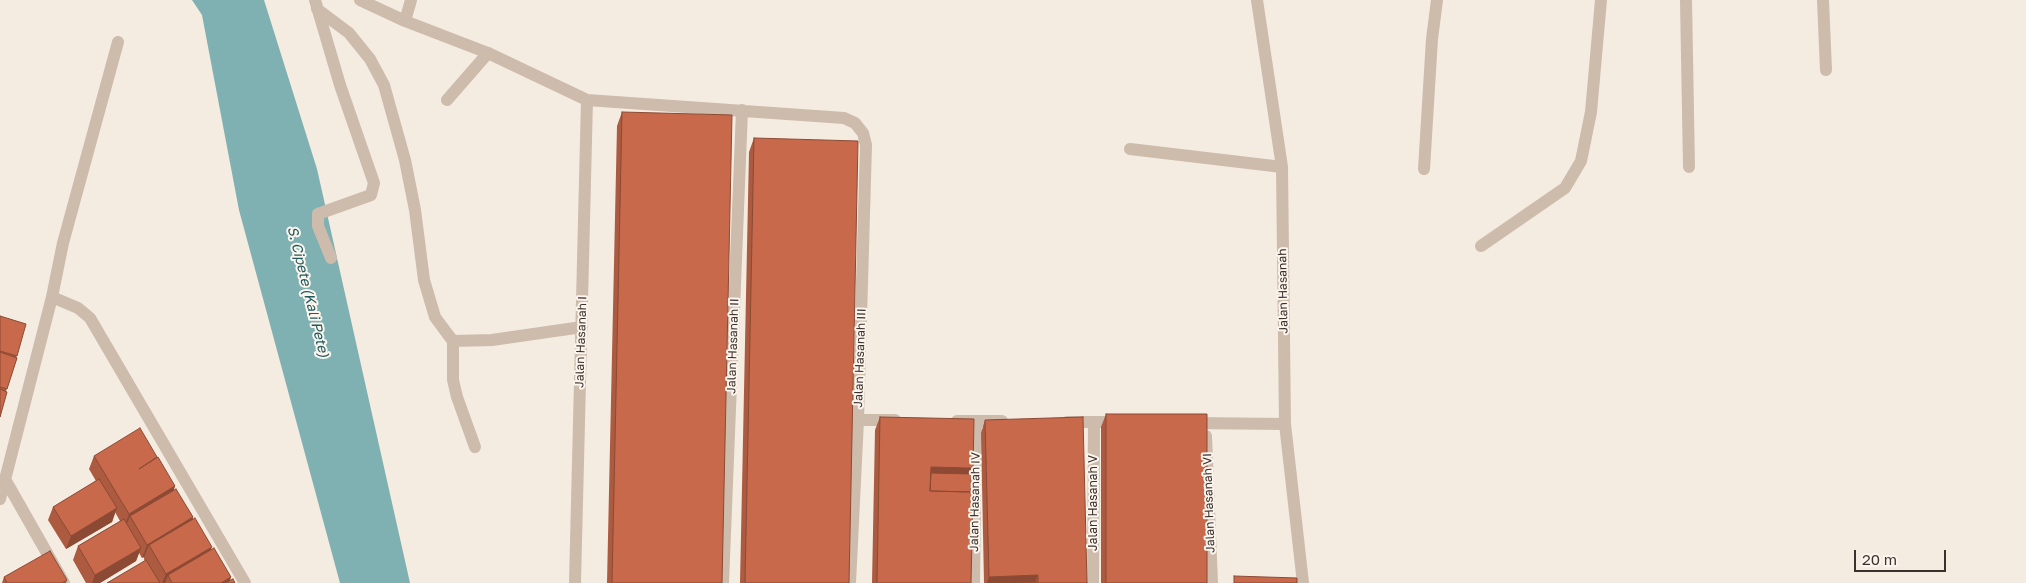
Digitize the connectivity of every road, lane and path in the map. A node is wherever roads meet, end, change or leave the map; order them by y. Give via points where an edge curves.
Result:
1 (360, 0) edge
2 (411, 0) edge
3 (1257, 0) edge
4 (1437, 0) edge
5 (1601, 0) edge
6 (1686, 0) edge
7 (1823, 0) edge
8 (316, 4) edge
9 (405, 21) junction
10 (118, 42) dead end
11 (488, 53) junction
12 (1826, 70) dead end
13 (446, 100) dead end
14 (588, 100) junction
15 (742, 110) junction
16 (1130, 149) dead end
17 (1282, 167) junction
18 (1689, 167) dead end
19 (1424, 169) dead end
20 (1481, 246) dead end
21 (331, 258) dead end
22 (52, 298) junction
23 (582, 327) junction
24 (454, 341) junction
25 (858, 420) junction
26 (907, 420) edge
27 (946, 421) edge
28 (976, 421) junction
29 (1015, 421) edge
30 (1054, 422) edge
31 (1094, 422) junction
32 (1131, 422) edge
33 (1177, 423) edge
34 (1205, 423) junction
35 (1284, 424) junction
36 (475, 447) dead end
37 (6, 481) junction
38 (0, 499) edge
39 (64, 583) edge
40 (246, 583) edge
41 (575, 583) edge
42 (723, 583) edge
43 (850, 583) edge
44 (974, 583) edge
45 (1093, 583) edge
46 (1212, 583) edge
47 (1303, 583) edge

1 - 9 street
2 - 9 street
3 - 17 street, Jalan Hasanah
4 - 19 street
5 - 20 street via 1591,112 1581,161 1565,188
6 - 18 street
7 - 12 street
8 - 21 street via 374,183 371,195 318,214 318,226
8 - 24 street via 349,32 370,59 384,85 405,160 424,280 435,316
9 - 11 street
10 - 22 street via 63,243
11 - 13 street
11 - 14 street
14 - 15 street
14 - 23 street, Jalan Hasanah I
15 - 25 street, Jalan Hasanah III via 844,118 863,133 866,145
15 - 42 street, Jalan Hasanah II
16 - 17 street
17 - 35 street, Jalan Hasanah
22 - 37 street
22 - 40 street via 78,308 90,318
23 - 24 street via 492,340
23 - 41 street, Jalan Hasanah I
24 - 36 street via 456,397
25 - 26 street
25 - 43 street, Jalan Hasanah III
27 - 28 street
28 - 29 street
28 - 44 street, Jalan Hasanah IV
30 - 31 street
31 - 32 street
31 - 45 street, Jalan Hasanah V
33 - 34 street
34 - 35 street
34 - 46 street, Jalan Hasanah VI
35 - 47 street, Jalan Hasanah
37 - 38 street
37 - 39 street

